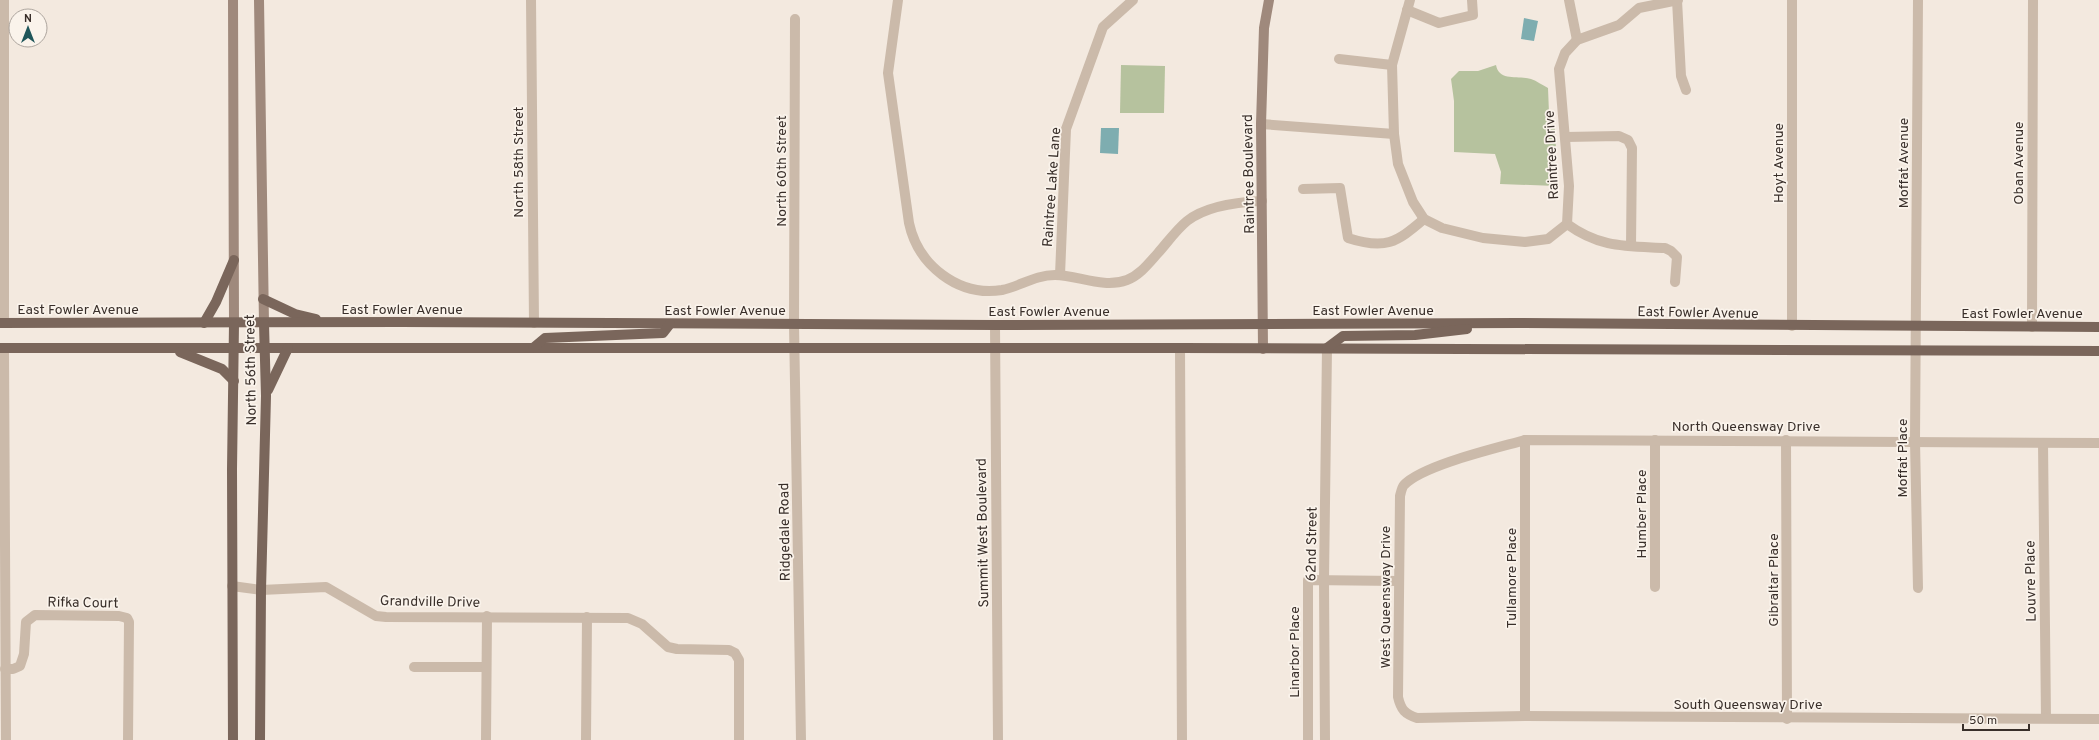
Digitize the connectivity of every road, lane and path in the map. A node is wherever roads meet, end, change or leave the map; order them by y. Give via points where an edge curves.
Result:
1 (4, 0) edge
2 (233, 0) edge
3 (259, 0) edge
4 (531, 0) edge
5 (898, 0) edge
6 (1134, 0) edge
7 (1269, 0) edge
8 (1472, 0) edge
9 (1569, 0) edge
10 (1678, 0) edge
11 (1792, 0) edge
12 (1918, 0) edge
13 (2033, 0) edge
14 (1408, 5) edge
15 (795, 18) dead end
16 (1577, 40) junction
17 (1339, 60) dead end
18 (1392, 65) junction
19 (1686, 90) dead end
20 (1261, 124) junction
21 (1394, 134) junction
22 (1566, 137) junction
23 (1303, 189) dead end
24 (1262, 201) junction
25 (1424, 219) junction
26 (1566, 224) junction
27 (1631, 246) junction
28 (234, 260) junction
29 (1060, 275) junction
30 (1675, 282) dead end
31 (264, 299) junction
32 (327, 322) junction
33 (204, 323) junction
34 (534, 323) junction
35 (1516, 323) junction
36 (1, 324) edge
37 (234, 324) junction
38 (264, 324) junction
39 (670, 324) junction
40 (794, 324) junction
41 (995, 325) junction
42 (1264, 325) junction
43 (1792, 326) junction
44 (1916, 327) junction
45 (2032, 327) junction
46 (2099, 327) edge
47 (795, 347) junction
48 (2, 348) edge
49 (265, 348) junction
50 (288, 348) junction
51 (533, 348) junction
52 (994, 348) junction
53 (1180, 348) junction
54 (1327, 348) junction
55 (170, 349) junction
56 (234, 349) junction
57 (1263, 349) junction
58 (1916, 350) junction
59 (2099, 351) edge
60 (234, 381) junction
61 (266, 396) junction
62 (1525, 440) junction
63 (1655, 440) junction
64 (1786, 440) junction
65 (1915, 441) junction
66 (2043, 443) junction
67 (2099, 443) edge
68 (1403, 486) joint
69 (1324, 580) junction
70 (1399, 581) junction
71 (232, 586) junction
72 (1655, 587) dead end
73 (1918, 588) dead end
74 (261, 590) junction
75 (486, 616) junction
76 (587, 617) junction
77 (414, 667) dead end
78 (486, 667) junction
79 (5, 669) junction
80 (1401, 708) joint
81 (1525, 716) junction
82 (2046, 718) junction
83 (1787, 719) junction
84 (2099, 719) edge
85 (6, 740) edge
86 (128, 740) edge
87 (233, 740) edge
88 (260, 740) edge
89 (486, 740) edge
90 (586, 740) edge
91 (739, 740) edge
92 (801, 740) edge
93 (998, 740) edge
94 (1182, 740) edge
95 (1308, 740) edge
96 (1326, 740) edge

1 - 36 street
2 - 28 main road, North 56th Street
3 - 31 main road, North 56th Street
4 - 34 street, North 58th Street
5 - 29 street via 888,73 909,223 919,251 932,268 954,283 970,288 992,291 1041,276
6 - 29 street, Raintree Lake Lane via 1103,27 1066,129
7 - 20 main road, Raintree Boulevard via 1264,28
8 - 14 street via 1472,15 1439,23
9 - 16 street
10 - 16 street via 1639,8 1619,25
10 - 19 street via 1681,76
11 - 43 street, Hoyt Avenue
12 - 44 street, Moffat Avenue
13 - 45 street, Oban Avenue
14 - 18 street
15 - 40 street, North 60th Street
16 - 22 street, Raintree Drive via 1566,53 1559,69
17 - 18 street
18 - 21 street
20 - 21 street
20 - 24 main road, Raintree Boulevard
21 - 25 street via 1398,164 1413,202
22 - 26 street, Raintree Drive via 1569,186
22 - 27 street via 1619,136 1628,140 1632,148
23 - 25 street via 1340,188 1348,238 1366,243 1391,243 1406,235
24 - 29 street via 1211,209 1187,221 1138,275 1125,281 1106,283
24 - 42 main road, Raintree Boulevard
25 - 26 street via 1442,228 1483,238 1525,242 1548,238
26 - 27 street via 1582,235 1600,242
27 - 30 street via 1665,248 1672,251 1677,257
28 - 33 main road
28 - 37 main road, North 56th Street
31 - 32 main road via 295,314
31 - 38 main road, North 56th Street
32 - 34 main road, East Fowler Avenue
32 - 38 main road, East Fowler Avenue
33 - 36 main road, East Fowler Avenue
33 - 37 main road, East Fowler Avenue
34 - 39 main road, East Fowler Avenue
35 - 42 main road, East Fowler Avenue
35 - 43 main road, East Fowler Avenue
35 - 54 main road via 1415,335 1343,336
37 - 38 main road, East Fowler Avenue
37 - 56 main road, North 56th Street
38 - 49 main road, North 56th Street
39 - 40 main road, East Fowler Avenue
39 - 51 main road via 663,333 545,338
40 - 41 main road, East Fowler Avenue
40 - 47 street, Ridgedale Road
41 - 42 main road, East Fowler Avenue
41 - 52 street, Summit West Boulevard
42 - 57 main road, Raintree Boulevard
43 - 44 main road, East Fowler Avenue
44 - 45 main road, East Fowler Avenue
44 - 58 street, Moffat Place
45 - 46 main road, East Fowler Avenue
47 - 51 main road
47 - 52 main road
47 - 92 street, Ridgedale Road
48 - 55 main road
48 - 79 street
49 - 50 main road
49 - 56 main road
49 - 61 main road, North 56th Street
50 - 51 main road
50 - 61 main road
52 - 53 main road
52 - 93 street, Summit West Boulevard
53 - 57 main road
53 - 94 street
54 - 57 main road
54 - 58 main road
54 - 69 street, 62nd Street
55 - 56 main road
55 - 60 main road via 222,369
56 - 60 main road, North 56th Street
58 - 59 main road
58 - 65 street, Moffat Place
60 - 71 main road, North 56th Street
61 - 74 main road, North 56th Street
62 - 63 street, North Queensway Drive
62 - 68 street, North Queensway Drive via 1467,456 1415,476
62 - 81 street, Tullamore Place
63 - 64 street, North Queensway Drive
63 - 72 street, Humber Place
64 - 65 street, North Queensway Drive
64 - 83 street, Gibraltar Place
65 - 66 street, North Queensway Drive
65 - 73 street, Moffat Place
66 - 67 street, North Queensway Drive
66 - 82 street, Louvre Place
68 - 70 street, West Queensway Drive via 1400,496
69 - 70 street
69 - 95 street, Linarbor Place via 1308,580
69 - 96 street, 62nd Street
70 - 80 street, West Queensway Drive via 1398,697
71 - 74 street, Grandville Drive
71 - 87 main road, North 56th Street
74 - 75 street, Grandville Drive via 326,587 376,616
74 - 88 main road, North 56th Street
75 - 76 street, Grandville Drive
75 - 78 street
76 - 90 street
76 - 91 street, Grandville Drive via 628,618 642,624 668,647 729,650 735,653 739,660
77 - 78 street
78 - 89 street
79 - 85 street
79 - 86 street, Rifka Court via 20,666 24,654 26,622 35,615 127,618
80 - 81 street, South Queensway Drive via 1407,715 1417,718
81 - 83 street, South Queensway Drive
82 - 83 street, South Queensway Drive
82 - 84 street, South Queensway Drive

